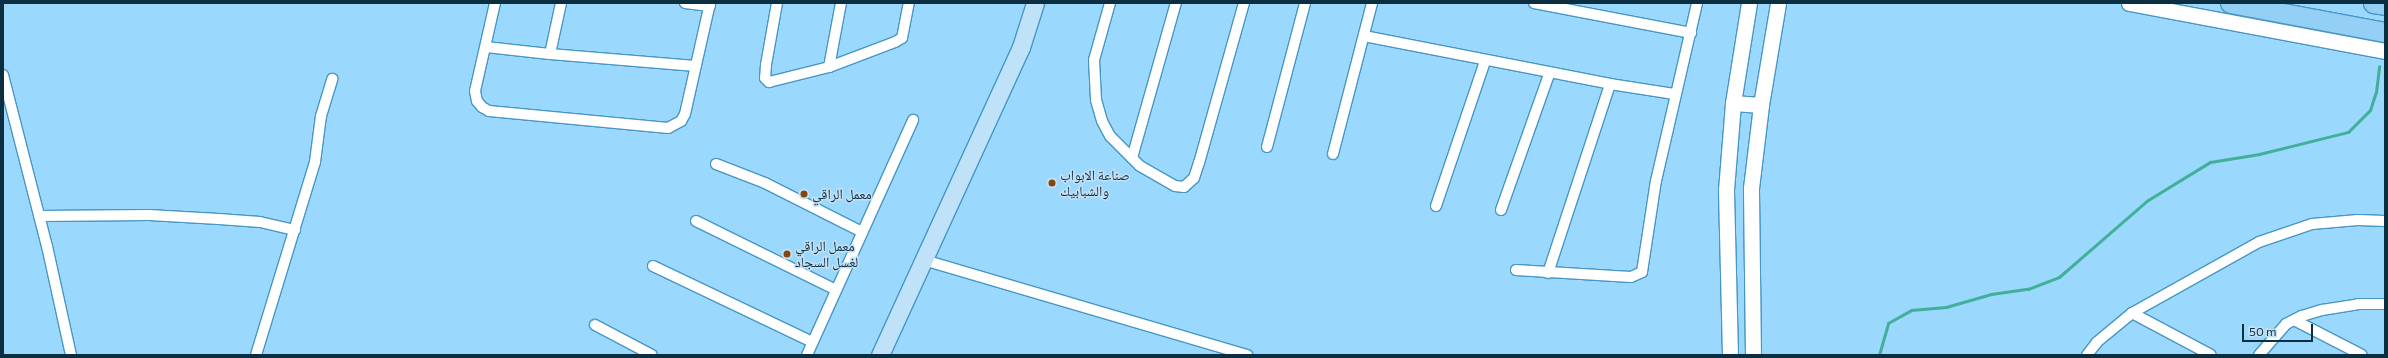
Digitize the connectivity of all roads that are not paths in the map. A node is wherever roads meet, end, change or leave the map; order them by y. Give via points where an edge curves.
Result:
1 (495, 3) edge
2 (561, 3) edge
3 (685, 3) edge
4 (777, 3) edge
5 (841, 3) edge
6 (909, 3) edge
7 (1036, 3) edge
8 (1110, 3) edge
9 (1176, 3) edge
10 (1244, 3) edge
11 (1305, 3) edge
12 (1372, 3) edge
13 (1534, 3) edge
14 (1697, 3) edge
15 (1749, 3) edge
16 (1778, 3) edge
17 (2129, 3) edge
18 (2230, 3) edge
19 (2373, 3) edge
20 (710, 4) edge
21 (2385, 5) edge
22 (2385, 32) edge
23 (1691, 33) junction
24 (1364, 36) junction
25 (486, 46) junction
26 (2385, 51) edge
27 (550, 54) junction
28 (1485, 61) junction
29 (696, 66) junction
30 (829, 67) junction
31 (1550, 72) junction
32 (3, 75) edge
33 (332, 79) dead end
34 (1610, 84) junction
35 (1674, 94) junction
36 (6, 99) edge
37 (1734, 103) junction
38 (1761, 105) junction
39 (913, 120) dead end
40 (1267, 146) dead end
41 (1333, 154) dead end
42 (1132, 158) junction
43 (716, 164) dead end
44 (1436, 206) dead end
45 (1501, 210) dead end
46 (39, 216) junction
47 (696, 221) dead end
48 (2385, 221) edge
49 (295, 230) junction
50 (862, 232) junction
51 (924, 260) junction
52 (653, 266) dead end
53 (1516, 270) dead end
54 (1548, 273) junction
55 (836, 290) junction
56 (2385, 304) edge
57 (2132, 313) junction
58 (2294, 320) junction
59 (595, 325) dead end
60 (812, 342) junction
61 (70, 355) edge
62 (256, 355) edge
63 (652, 355) edge
64 (807, 355) edge
65 (880, 355) edge
66 (1247, 355) edge
67 (1730, 355) edge
68 (1753, 355) edge
69 (2087, 355) edge
70 (2211, 355) edge
71 (2259, 355) edge
72 (2362, 355) edge

1 - 25 street
2 - 27 street
3 - 20 street
4 - 30 street via 765,78 769,82 782,80
5 - 30 street
6 - 30 street via 902,38
7 - 51 main road via 1021,47
8 - 42 street via 1094,60 1096,100 1102,121 1110,136
9 - 42 street
10 - 42 street via 1194,178 1184,187 1175,186 1140,166
11 - 40 street
12 - 24 street
13 - 23 street
14 - 23 street
15 - 37 street
16 - 38 street
17 - 26 street
18 - 22 highway
19 - 21 highway
20 - 29 street
23 - 35 street
24 - 28 street
24 - 41 street
25 - 27 street
25 - 29 street via 475,91 476,101 489,111 668,128 681,121 689,102
27 - 29 street
28 - 31 street
28 - 44 street
31 - 34 street
31 - 45 street
32 - 36 street
33 - 49 street via 321,116 315,162
34 - 35 street
34 - 54 street
35 - 54 street via 1656,180 1642,272 1631,277
36 - 46 street
37 - 38 street
37 - 67 street via 1725,211
38 - 68 street via 1751,188
39 - 50 street
43 - 50 street via 765,183
46 - 49 street via 149,215 260,222
46 - 61 street
47 - 55 street
48 - 57 street via 2358,220 2312,224 2281,233 2208,269
49 - 62 street
50 - 55 street
51 - 65 main road
51 - 66 street
52 - 60 street
53 - 54 street
55 - 60 street
56 - 58 street via 2343,306
57 - 69 street via 2097,342
57 - 70 street
58 - 71 street via 2282,328
58 - 72 street
59 - 63 street
60 - 64 street

